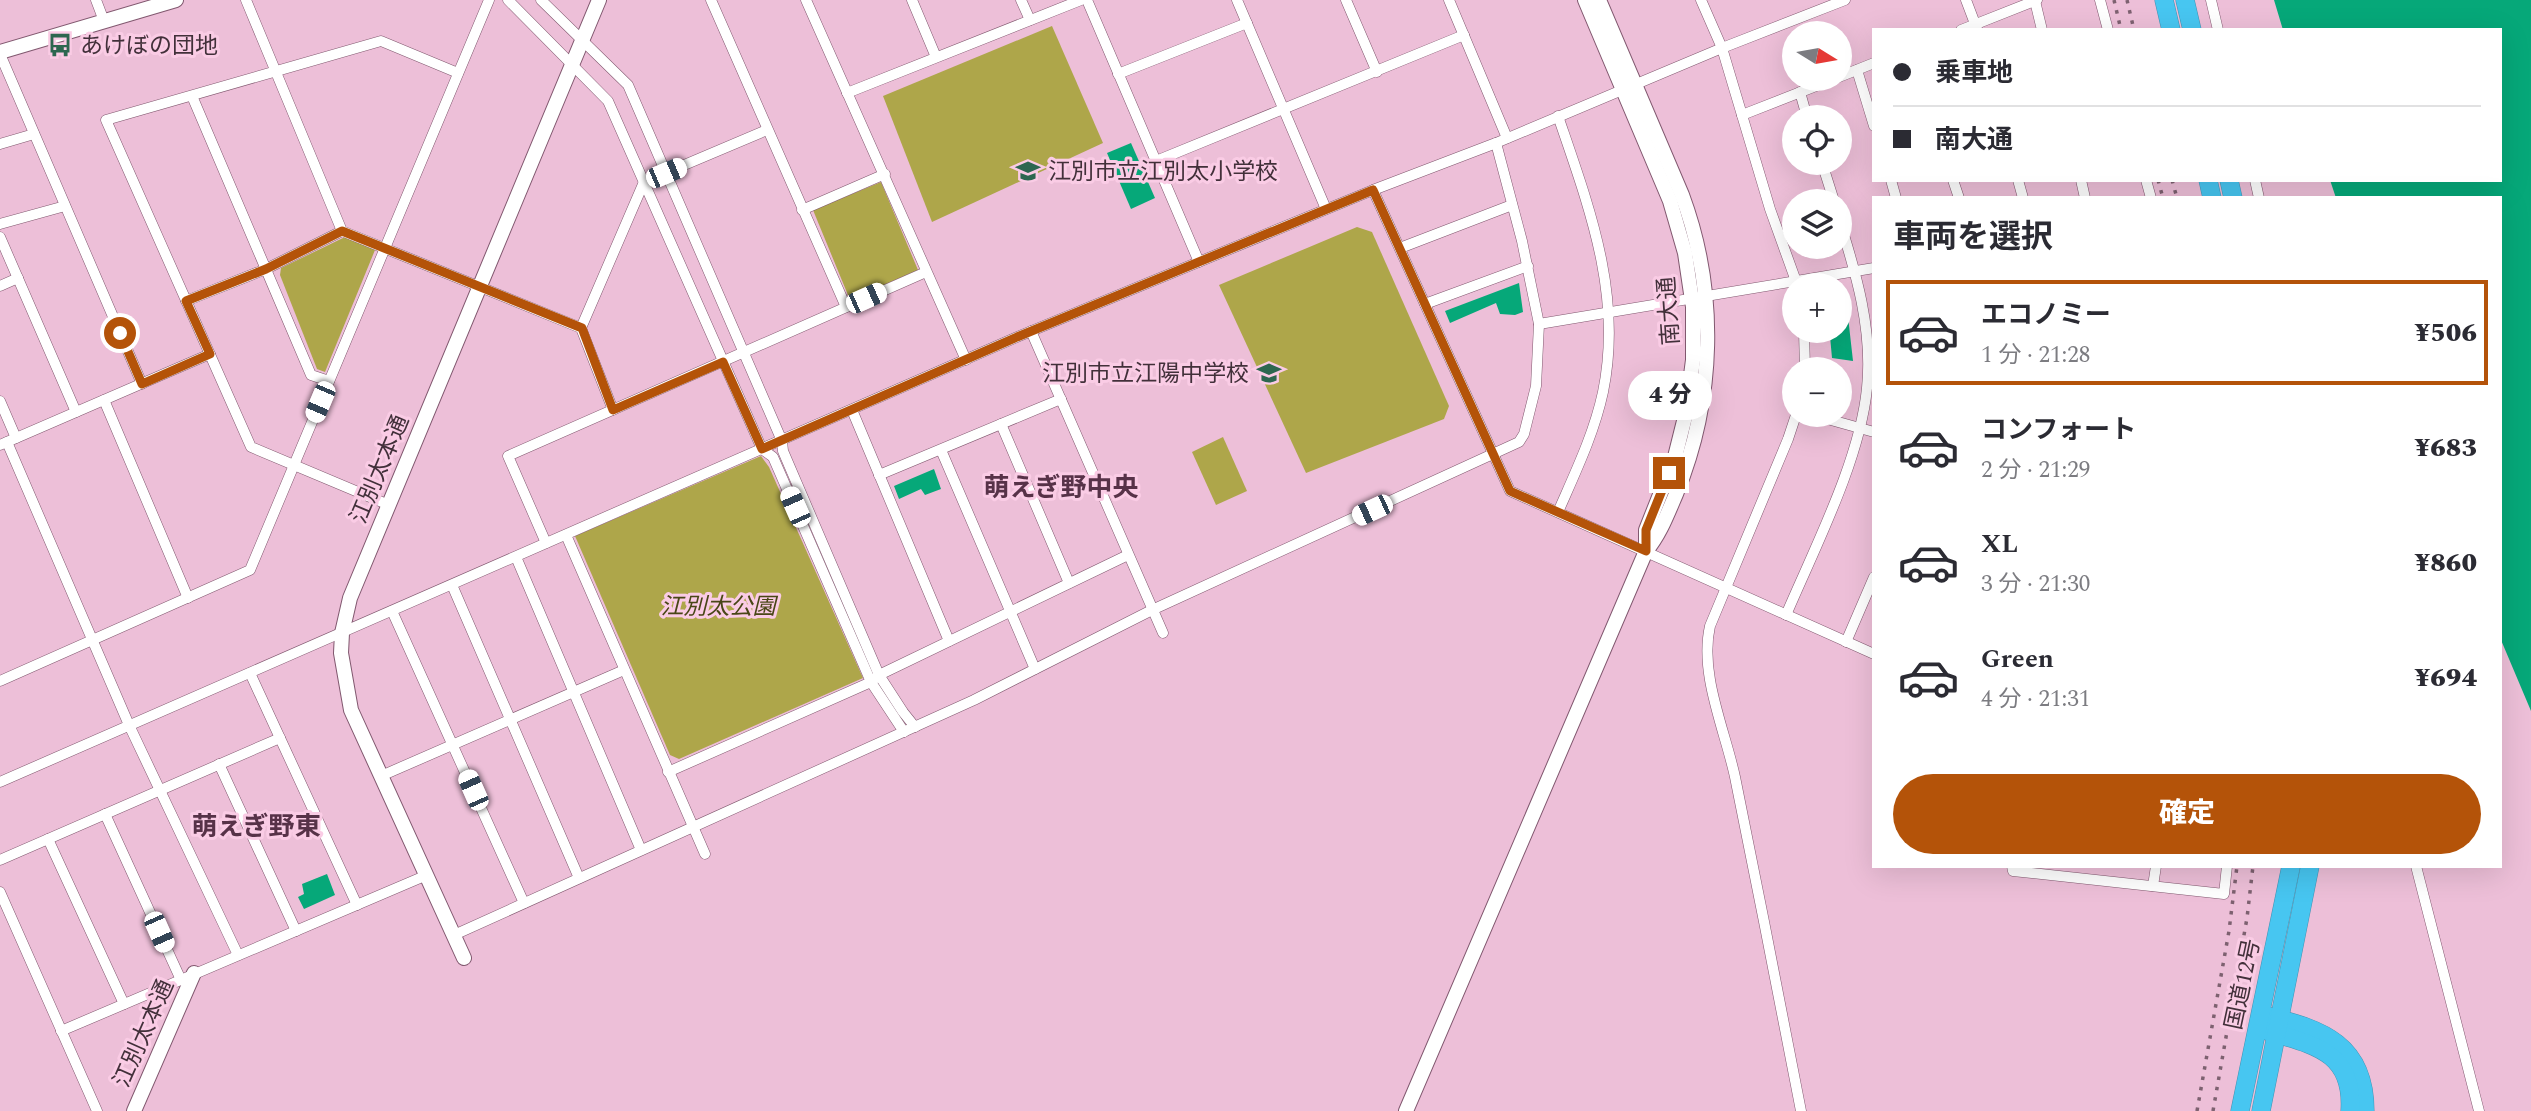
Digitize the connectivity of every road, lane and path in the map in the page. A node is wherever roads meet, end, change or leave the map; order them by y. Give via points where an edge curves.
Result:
1 (96, 0) edge
2 (176, 0) edge
3 (246, 0) edge
4 (489, 0) edge
5 (508, 0) edge
6 (541, 0) edge
7 (599, 0) edge
8 (711, 0) edge
9 (806, 0) edge
10 (912, 0) edge
11 (1021, 0) edge
12 (1084, 0) edge
13 (1237, 0) edge
14 (1346, 0) edge
15 (1449, 0) edge
16 (1585, 0) edge
17 (1599, 0) edge
18 (1701, 0) edge
19 (1845, 0) edge
20 (1966, 0) edge
21 (2036, 0) edge
22 (2100, 0) edge
23 (2164, 0) edge
24 (2185, 0) edge
25 (2211, 0) edge
26 (1030, 20) junction
27 (104, 21) junction
28 (1247, 23) junction
29 (1977, 27) edge
30 (2042, 28) edge
31 (2107, 28) edge
32 (2171, 28) edge
33 (2192, 28) edge
34 (2218, 28) edge
35 (1464, 35) junction
36 (582, 41) junction
37 (1722, 48) junction
38 (0, 53) edge
39 (936, 57) junction
40 (1872, 64) edge
41 (571, 65) junction
42 (1857, 70) junction
43 (276, 71) junction
44 (1377, 72) junction
45 (1852, 72) edge
46 (458, 73) junction
47 (1118, 74) junction
48 (1629, 87) junction
49 (1800, 92) joint
50 (847, 93) junction
51 (192, 96) junction
52 (1804, 105) edge
53 (1283, 108) junction
54 (1742, 115) junction
55 (1558, 116) junction
56 (1872, 119) edge
57 (767, 130) junction
58 (34, 134) junction
59 (1507, 138) junction
60 (1496, 143) junction
61 (0, 144) edge
62 (1156, 161) junction
63 (666, 173) junction
64 (885, 174) junction
65 (644, 183) junction
66 (1373, 190) junction
67 (1512, 205) junction
68 (65, 206) junction
69 (1326, 209) junction
70 (802, 210) junction
71 (0, 224) edge
72 (342, 231) junction
73 (0, 237) edge
74 (385, 248) junction
75 (1400, 248) junction
76 (1851, 259) edge
77 (1199, 262) junction
78 (1528, 266) junction
79 (1872, 268) edge
80 (266, 269) junction
81 (1855, 271) junction
82 (926, 272) junction
83 (1792, 273) edge
84 (1845, 273) edge
85 (18, 278) junction
86 (1782, 285) edge
87 (0, 286) edge
88 (479, 288) junction
89 (1699, 296) junction
90 (186, 301) junction
91 (1425, 304) junction
92 (846, 307) junction
93 (1609, 312) junction
94 (1539, 324) junction
95 (582, 328) junction
96 (1031, 331) junction
97 (744, 352) junction
98 (210, 354) junction
99 (966, 360) junction
100 (723, 362) junction
101 (329, 381) junction
102 (142, 384) junction
103 (1061, 399) junction
104 (104, 400) junction
105 (0, 401) edge
106 (613, 410) junction
107 (852, 410) junction
108 (76, 412) junction
109 (1001, 424) junction
110 (1852, 426) edge
111 (1792, 427) edge
112 (1860, 428) junction
113 (1872, 431) edge
114 (782, 441) junction
115 (8, 442) edge
116 (762, 449) junction
117 (941, 450) junction
118 (1494, 455) junction
119 (294, 465) junction
120 (879, 475) junction
121 (388, 505) junction
122 (1559, 512) junction
123 (566, 535) junction
124 (546, 543) junction
125 (1646, 551) junction
126 (1128, 555) junction
127 (516, 557) junction
128 (1872, 582) edge
129 (1069, 583) junction
130 (452, 585) junction
131 (1726, 588) junction
132 (188, 598) junction
133 (1152, 610) junction
134 (392, 611) junction
135 (1011, 611) junction
136 (1786, 615) junction
137 (342, 633) junction
138 (1163, 633) dead end
139 (91, 641) junction
140 (949, 641) junction
141 (1846, 642) junction
142 (1872, 653) edge
143 (1035, 669) junction
144 (624, 670) junction
145 (250, 673) junction
146 (875, 678) junction
147 (0, 680) edge
148 (573, 692) junction
149 (509, 720) junction
150 (129, 725) junction
151 (915, 727) junction
152 (904, 732) junction
153 (280, 738) junction
154 (453, 745) junction
155 (219, 764) junction
156 (668, 772) junction
157 (381, 776) junction
158 (0, 782) edge
159 (160, 790) junction
160 (105, 814) junction
161 (694, 826) junction
162 (48, 839) junction
163 (641, 850) junction
164 (705, 853) dead end
165 (0, 860) edge
166 (2012, 868) edge
167 (2156, 868) edge
168 (2227, 868) edge
169 (2291, 868) edge
170 (2310, 868) edge
171 (2417, 868) edge
172 (427, 875) junction
173 (579, 878) junction
174 (2153, 886) junction
175 (0, 892) edge
176 (524, 903) junction
177 (357, 905) junction
178 (296, 931) junction
179 (454, 934) junction
180 (238, 955) junction
181 (464, 958) dead end
182 (187, 976) junction
183 (124, 1004) junction
184 (2259, 1021) junction
185 (2277, 1026) junction
186 (61, 1031) junction
187 (97, 1111) edge
188 (134, 1111) edge
189 (1406, 1111) edge
190 (1801, 1111) edge
191 (2240, 1111) edge
192 (2261, 1111) edge
193 (2350, 1111) edge
194 (2365, 1111) edge
195 (2479, 1111) edge

1 - 27 street
2 - 27 street
3 - 43 street
4 - 46 street
5 - 41 street
6 - 36 street
7 - 36 street, 江別太本通
8 - 57 street
9 - 50 street
10 - 39 street
11 - 26 street
12 - 26 street
12 - 47 street
13 - 28 street
14 - 44 street
15 - 35 street
16 - 48 street, 南大通
17 - 48 street, 南大通
18 - 37 street
19 - 37 street
20 - 29 street
21 - 29 street
21 - 30 street
22 - 31 street
23 - 32 highway
24 - 33 highway
25 - 34 street
26 - 39 street
27 - 38 street
28 - 47 street
28 - 53 street
35 - 44 street
35 - 59 street
36 - 41 street, 江別太本通
36 - 63 street via 628,85
37 - 48 street
37 - 54 street
38 - 58 street
39 - 50 street
40 - 42 street
41 - 65 street via 608,101
41 - 88 street, 江別太本通
42 - 45 street
42 - 56 street
43 - 46 street via 381,41
43 - 51 street
43 - 72 street
44 - 53 street
46 - 74 street
47 - 62 street
48 - 55 street
48 - 89 street, 南大通 via 1689,212 1700,254
49 - 52 street
49 - 54 street
50 - 64 street
51 - 80 street
51 - 90 street via 106,120
53 - 62 street
53 - 69 street
54 - 83 street
55 - 59 street
55 - 93 street via 1597,232
57 - 63 street
57 - 70 street
58 - 61 street
58 - 68 street
59 - 60 street
60 - 66 street
60 - 67 street
62 - 77 street
63 - 65 street
63 - 97 street
64 - 70 street
64 - 82 street
65 - 95 street
65 - 100 street
66 - 69 street
66 - 75 street
67 - 75 street
67 - 78 street
68 - 71 street
68 - 102 street
69 - 77 street
70 - 92 street
72 - 74 street
72 - 80 street
73 - 85 street
74 - 88 street
74 - 101 street
75 - 91 street
76 - 81 street
77 - 96 street
78 - 91 street
78 - 94 street
79 - 81 street
80 - 90 street
80 - 101 street via 311,375
81 - 84 street
81 - 112 street via 1868,353 1868,386
82 - 92 street
82 - 99 street
85 - 87 street
85 - 108 street
86 - 89 street
88 - 95 street
88 - 121 street, 江別太本通
89 - 93 street
89 - 125 street, 南大通 via 1707,360 1698,428 1658,536
90 - 98 street
91 - 118 street
92 - 97 street
93 - 94 street
93 - 122 street via 1607,369 1600,403
94 - 118 street via 1536,386 1524,434 1520,442
95 - 106 street
96 - 99 street
96 - 103 street
97 - 100 street
97 - 114 street
98 - 102 street
98 - 119 street via 251,447
99 - 107 street
100 - 106 street
100 - 116 street
101 - 119 street
102 - 104 street
103 - 109 street
103 - 126 street
104 - 108 street
104 - 132 street
105 - 115 street
106 - 124 street via 508,456
107 - 114 street
107 - 120 street
108 - 115 street
109 - 117 street
109 - 129 street
110 - 112 street
111 - 131 street
112 - 113 street
112 - 136 street via 1846,473
114 - 116 street
114 - 146 street
115 - 139 street
116 - 123 street
116 - 146 street via 773,457
117 - 120 street
117 - 135 street
118 - 122 street via 1510,491
118 - 133 street
119 - 121 street
119 - 132 street via 250,570
120 - 140 street
121 - 137 street, 江別太本通 via 350,598
122 - 125 street
123 - 124 street
123 - 144 street
124 - 127 street
125 - 131 street
125 - 189 street, 南大通
126 - 129 street
126 - 133 street
127 - 130 street
127 - 148 street
128 - 141 street
129 - 135 street
130 - 134 street
130 - 149 street
131 - 136 street
131 - 190 street via 1708,637 1709,671 1735,774
132 - 139 street
133 - 138 street
133 - 143 street
134 - 137 street
134 - 154 street
135 - 140 street
135 - 143 street
136 - 141 street
137 - 145 street
137 - 157 street, 江別太本通 via 351,710
139 - 147 street
139 - 150 street
140 - 146 street
141 - 142 street
143 - 151 street
144 - 148 street
144 - 156 street
145 - 150 street
145 - 153 street
146 - 151 street
146 - 152 street
146 - 156 street
148 - 149 street
148 - 163 street
149 - 154 street
149 - 173 street
150 - 158 street
150 - 159 street
151 - 152 street
152 - 161 street
153 - 155 street
153 - 177 street
154 - 157 street
154 - 176 street
155 - 159 street
155 - 178 street
156 - 161 street
157 - 172 street, 江別太本通
159 - 160 street
159 - 180 street
160 - 162 street
160 - 182 street
161 - 163 street
161 - 164 street
162 - 165 street
162 - 183 street
163 - 173 street
166 - 174 street
167 - 174 street
168 - 174 street via 2224,894
169 - 184 highway, 国道12号
170 - 185 highway, 国道12号
171 - 195 street
172 - 177 street
172 - 179 street, 江別太本通
173 - 176 street
175 - 186 street
176 - 179 street
177 - 178 street
178 - 180 street
179 - 181 street, 江別太本通
180 - 182 street
182 - 183 street
182 - 188 street, 江別太本通
183 - 186 street
184 - 185 highway
184 - 191 highway, 国道12号
185 - 192 highway, 国道12号
185 - 193 highway via 2333,1058 2348,1086
185 - 194 highway via 2302,1024 2344,1049 2358,1073
186 - 187 street

